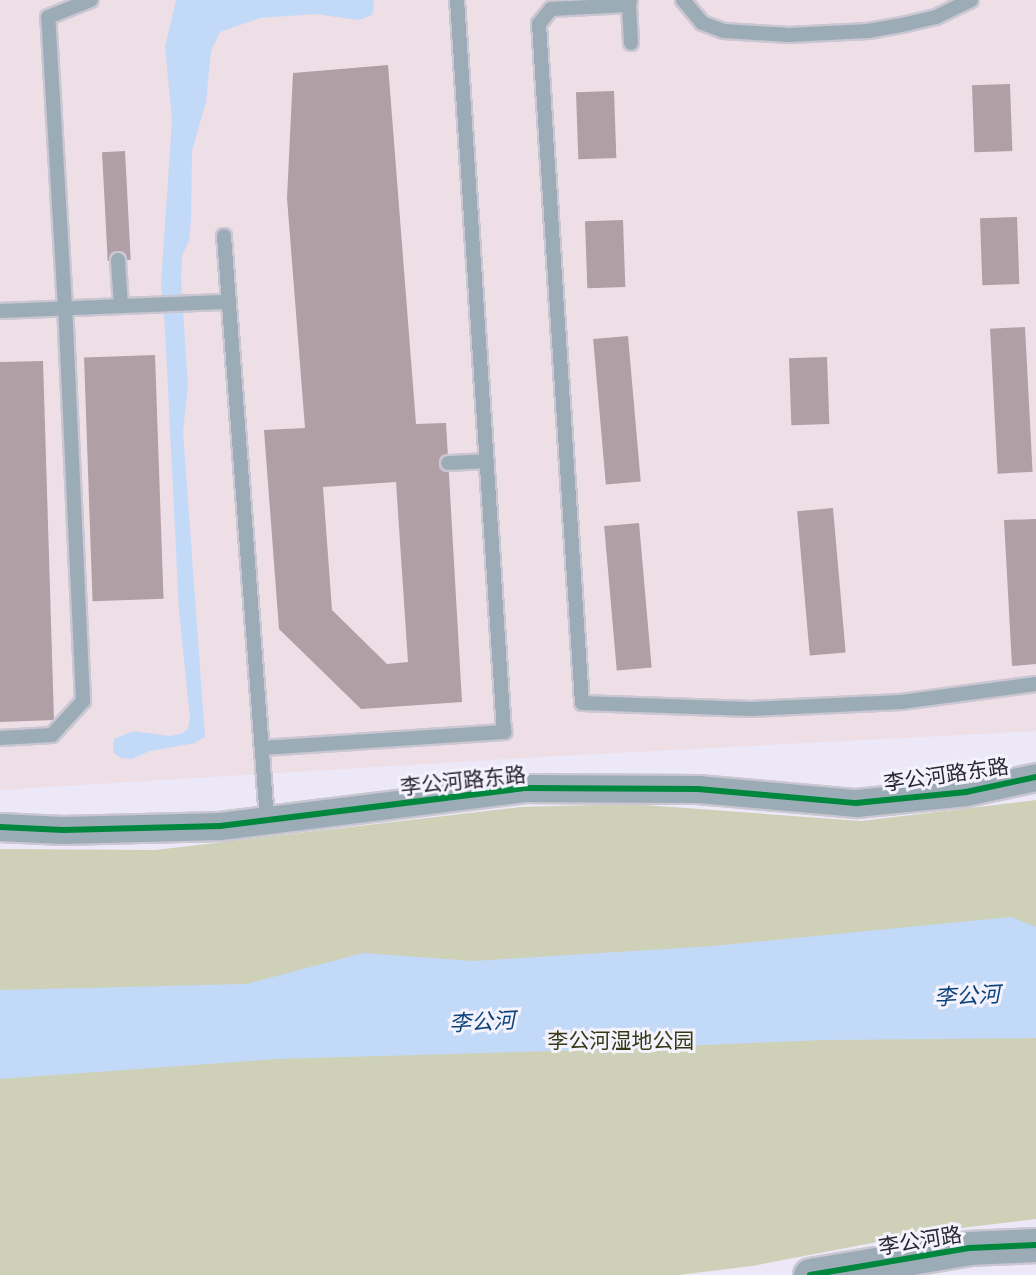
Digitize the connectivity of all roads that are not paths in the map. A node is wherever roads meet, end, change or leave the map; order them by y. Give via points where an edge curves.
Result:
1 (92, 0) edge
2 (457, 0) edge
3 (683, 0) edge
4 (970, 0) edge
5 (629, 2) edge
6 (631, 43) dead end
7 (224, 236) dead end
8 (118, 260) dead end
9 (229, 302) junction
10 (121, 306) junction
11 (65, 308) junction
12 (0, 311) edge
13 (486, 461) junction
14 (448, 463) dead end
15 (1036, 684) edge
16 (0, 738) edge
17 (262, 748) junction
18 (1036, 777) edge
19 (267, 820) junction
20 (0, 827) edge
21 (1036, 1245) edge
22 (810, 1275) edge

1 - 11 lane via 48,16
2 - 13 lane
3 - 4 lane via 702,22 724,31 789,35 868,31 906,24 936,17
5 - 6 lane
5 - 15 lane via 551,9 539,24 582,703 762,708 901,702
7 - 9 lane
8 - 10 lane
9 - 10 lane
9 - 17 lane
10 - 11 lane
11 - 12 lane
11 - 16 lane via 83,701 52,735
13 - 14 lane
13 - 17 lane via 504,732
17 - 19 lane
18 - 19 street, 李公河路东路 via 966,792 856,802 698,789 523,788
19 - 20 street, 李公河路东路 via 209,826 63,830
21 - 22 street, 李公河路 via 969,1248

